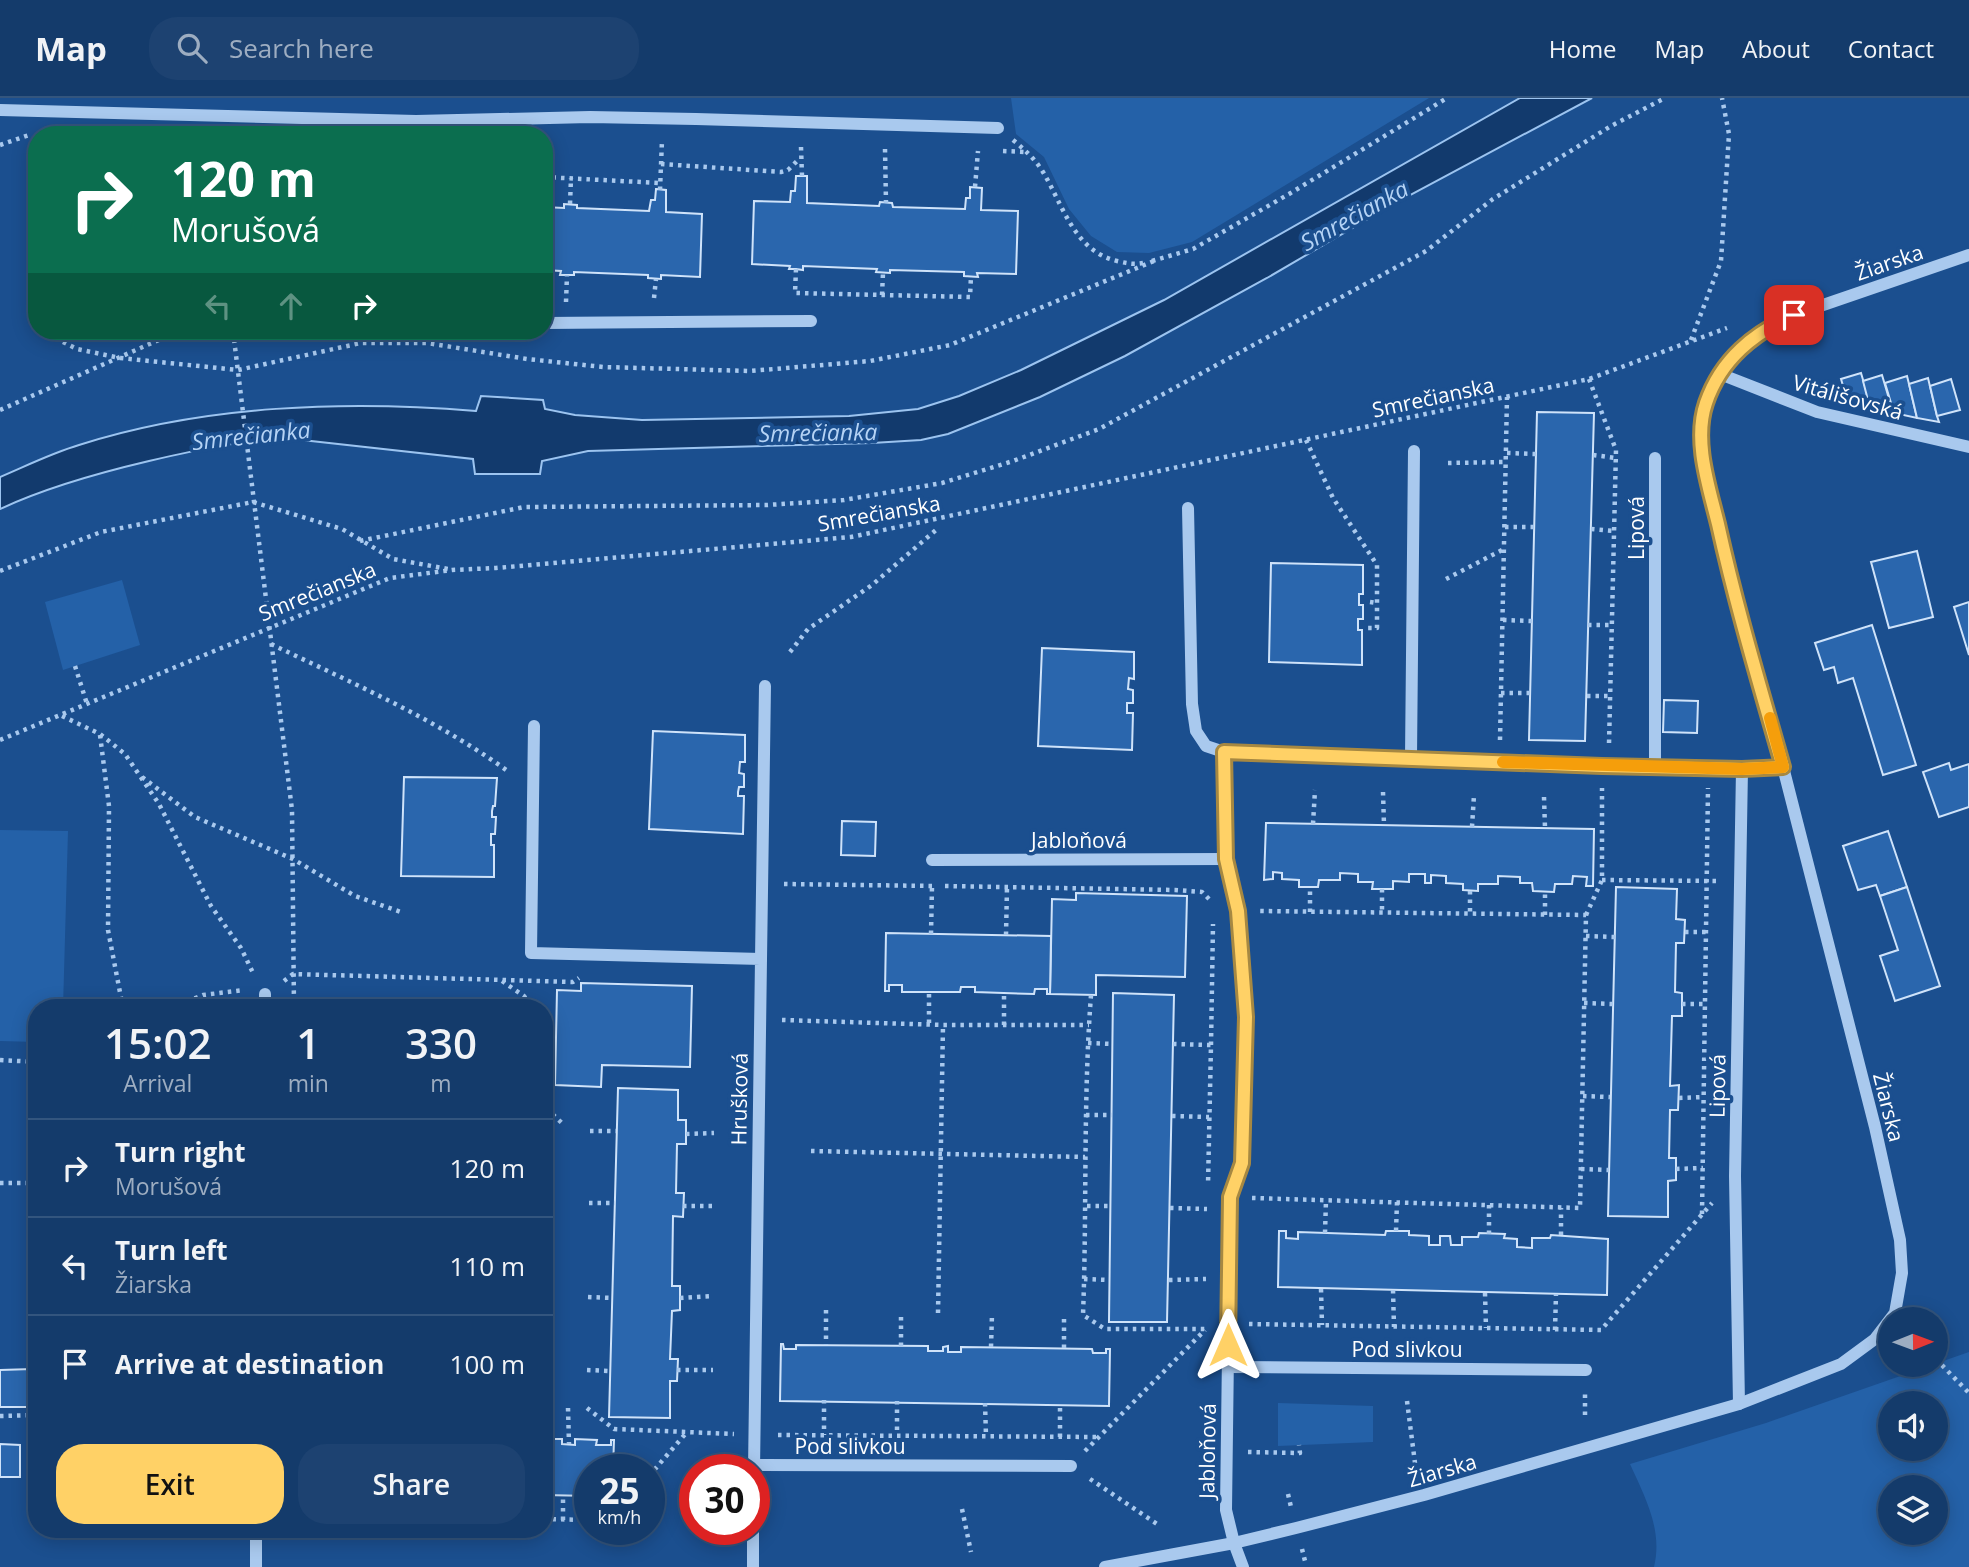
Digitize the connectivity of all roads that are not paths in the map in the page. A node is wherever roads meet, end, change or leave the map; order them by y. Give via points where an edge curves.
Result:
1 (0, 110) edge
2 (416, 121) junction
3 (416, 126) edge
4 (998, 128) road end
5 (1969, 255) edge
6 (811, 321) dead end
7 (553, 323) edge
8 (1720, 374) junction
9 (1969, 447) edge
10 (1414, 451) dead end
11 (1655, 458) dead end
12 (1188, 508) dead end
13 (765, 686) dead end
14 (534, 726) dead end
15 (1224, 752) junction
16 (1411, 757) junction
17 (1655, 766) junction
18 (1783, 767) junction
19 (1742, 769) junction
20 (1226, 859) junction
21 (932, 860) road end
22 (761, 959) junction
23 (265, 994) road end
24 (265, 999) edge
25 (1228, 1367) junction
26 (1586, 1370) dead end
27 (1739, 1404) junction
28 (754, 1454) edge
29 (1071, 1466) road end
30 (770, 1467) edge
31 (256, 1538) edge
32 (1234, 1543) junction
33 (753, 1545) edge
34 (256, 1567) edge
35 (264, 1567) edge
36 (753, 1567) edge
37 (1105, 1567) edge
38 (1243, 1567) edge

1 - 2 street
2 - 3 street
2 - 4 street via 590,117
5 - 8 street, Žiarska via 1773,324 1749,339
6 - 7 street
8 - 9 street, Vitálišovská via 1817,412
8 - 18 street, Žiarska via 1706,404 1704,466
10 - 16 street
11 - 17 street, Lipová
12 - 15 street via 1192,704 1196,731 1206,746
13 - 22 street, Hrušková
14 - 22 street via 531,953
15 - 16 street
15 - 20 street, Jabloňová
16 - 17 street
17 - 19 street
18 - 19 street
18 - 27 street, Žiarska via 1875,1127 1900,1240 1902,1273 1895,1313 1875,1339 1841,1364
19 - 27 street, Lipová via 1735,1177
20 - 21 street, Jabloňová
20 - 25 street, Jabloňová via 1238,911 1246,1017 1242,1163 1230,1197
22 - 28 street, Hrušková
23 - 24 street
25 - 26 street, Pod slivkou
25 - 32 street, Jabloňová via 1226,1510
27 - 32 street, Žiarska via 1424,1495
29 - 30 street, Pod slivkou
31 - 34 street
32 - 37 street, Žiarska
32 - 38 street, Jabloňová
33 - 36 street
34 - 35 street

